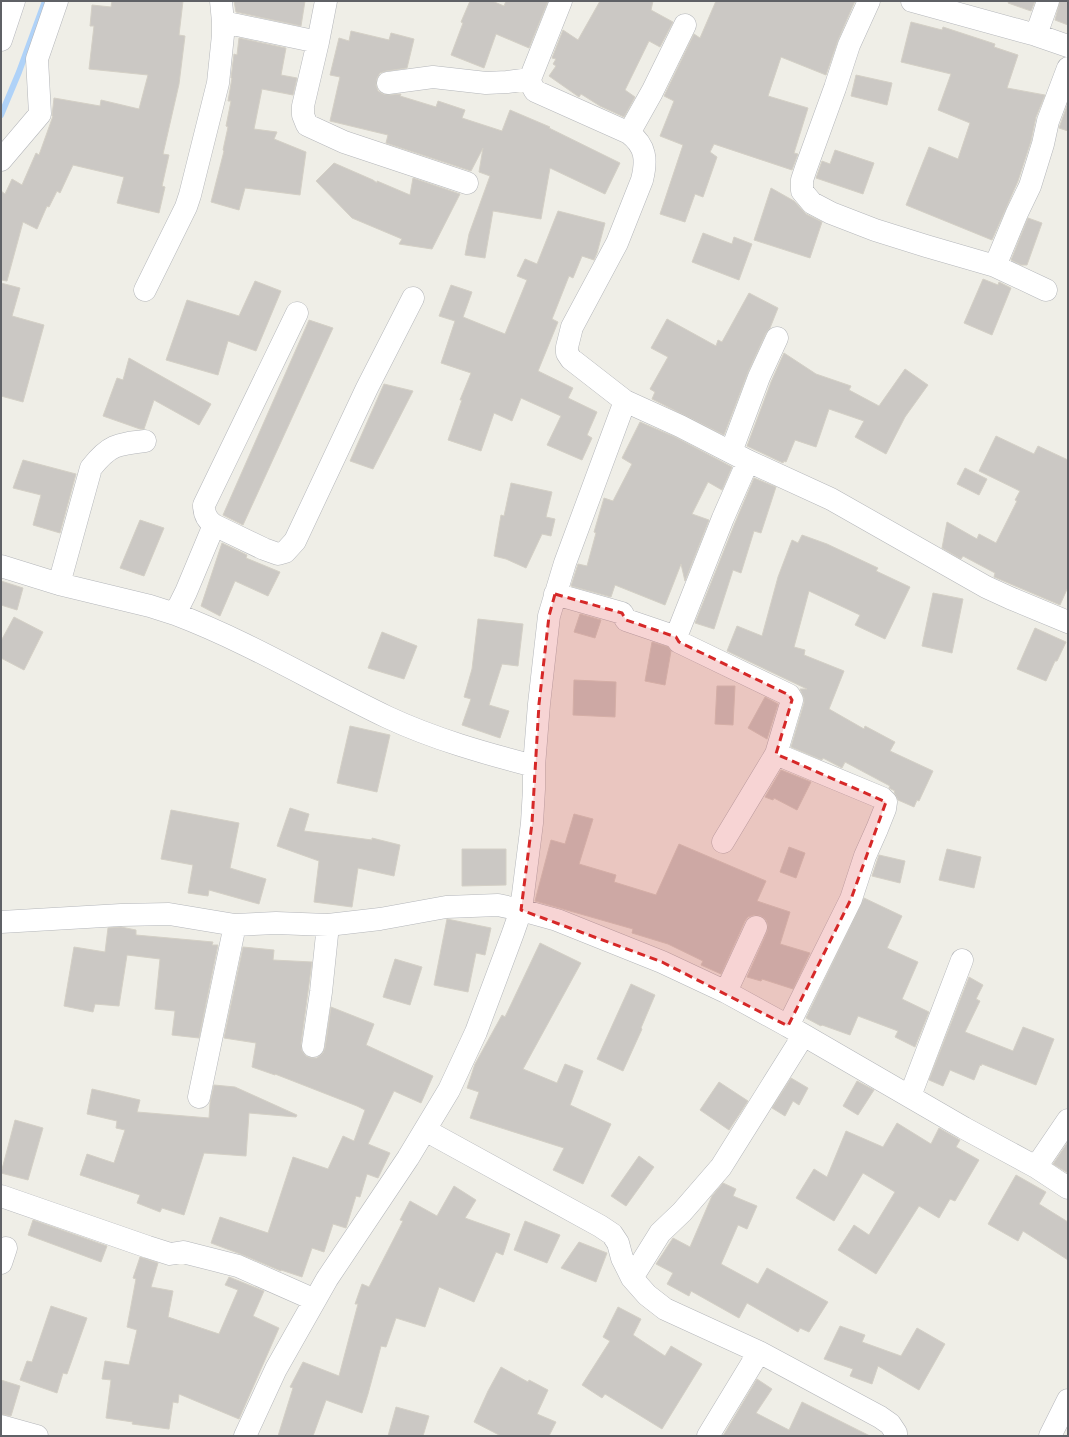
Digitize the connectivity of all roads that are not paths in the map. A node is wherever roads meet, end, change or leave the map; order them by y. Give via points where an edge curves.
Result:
1 (14, 1) edge
2 (57, 1) edge
3 (326, 1) edge
4 (560, 1) edge
5 (869, 1) edge
6 (912, 1) edge
7 (1048, 1) edge
8 (222, 12) edge
9 (685, 25) dead end
10 (1036, 35) junction
11 (1, 40) edge
12 (318, 42) junction
13 (1068, 46) edge
14 (1068, 68) edge
15 (530, 79) junction
16 (388, 83) dead end
17 (629, 133) junction
18 (1, 160) edge
19 (467, 183) dead end
20 (995, 266) junction
21 (145, 290) dead end
22 (1046, 290) dead end
23 (412, 298) dead end
24 (297, 313) dead end
25 (777, 338) dead end
26 (625, 401) junction
27 (145, 441) dead end
28 (740, 456) junction
29 (214, 526) junction
30 (1, 566) edge
31 (59, 584) junction
32 (555, 594) junction
33 (174, 614) junction
34 (1068, 622) edge
35 (676, 637) junction
36 (776, 754) junction
37 (534, 766) junction
38 (723, 842) dead end
39 (521, 910) junction
40 (1, 922) edge
41 (235, 925) junction
42 (328, 926) junction
43 (756, 927) dead end
44 (962, 960) dead end
45 (726, 992) junction
46 (796, 1031) junction
47 (313, 1046) dead end
48 (910, 1096) junction
49 (199, 1097) dead end
50 (1068, 1120) edge
51 (425, 1130) junction
52 (1036, 1167) junction
53 (1068, 1188) edge
54 (1, 1196) edge
55 (632, 1278) junction
56 (315, 1300) junction
57 (759, 1352) junction
58 (1068, 1400) edge
59 (1, 1426) edge
60 (37, 1436) edge
61 (245, 1436) edge
62 (708, 1436) edge
63 (896, 1436) edge
64 (1050, 1436) edge

1 - 11 street
2 - 18 street via 37,59 40,114
3 - 12 street
4 - 15 street
5 - 20 street via 849,45 802,180 802,191 812,203 831,213 875,230
6 - 10 street
7 - 10 street
8 - 12 street
8 - 21 street via 218,84 190,195
9 - 17 street
10 - 13 street
12 - 19 street via 303,106 307,125 344,142
14 - 20 street via 1048,120 1030,186
15 - 16 street via 486,83 433,77
15 - 17 street via 535,91
17 - 26 street via 643,150 642,180 617,243 572,328 566,347 571,359
20 - 22 street
23 - 29 street via 290,547 278,554
24 - 29 street via 204,505 208,521
25 - 28 street via 759,377
26 - 28 street
26 - 32 street
27 - 31 street via 111,448 91,468
28 - 34 street via 831,499 986,587
28 - 35 street via 723,518
29 - 33 street
30 - 31 street
31 - 33 street
32 - 35 street via 622,613 626,620
32 - 37 street via 549,616 538,704
33 - 37 street via 252,647 388,717 475,750
35 - 36 street via 679,642 789,696 792,700
36 - 38 street
36 - 46 street via 882,798 886,802
37 - 39 street via 532,823
39 - 42 street via 498,905 446,907
39 - 45 street via 557,920 662,962
39 - 51 street via 476,1032 449,1090
40 - 41 street via 169,914
41 - 42 street via 276,923
41 - 49 street
42 - 47 street
43 - 45 street
44 - 48 street
45 - 46 street
46 - 48 street
46 - 55 street via 720,1167 682,1212 660,1233
48 - 52 street
50 - 52 street
51 - 55 street via 612,1234
51 - 56 street
52 - 53 street
54 - 56 street via 170,1254 183,1252 238,1266
55 - 57 street via 664,1308
56 - 61 street via 276,1369
57 - 62 street
57 - 63 street via 880,1417 890,1424
58 - 64 street
59 - 60 street

